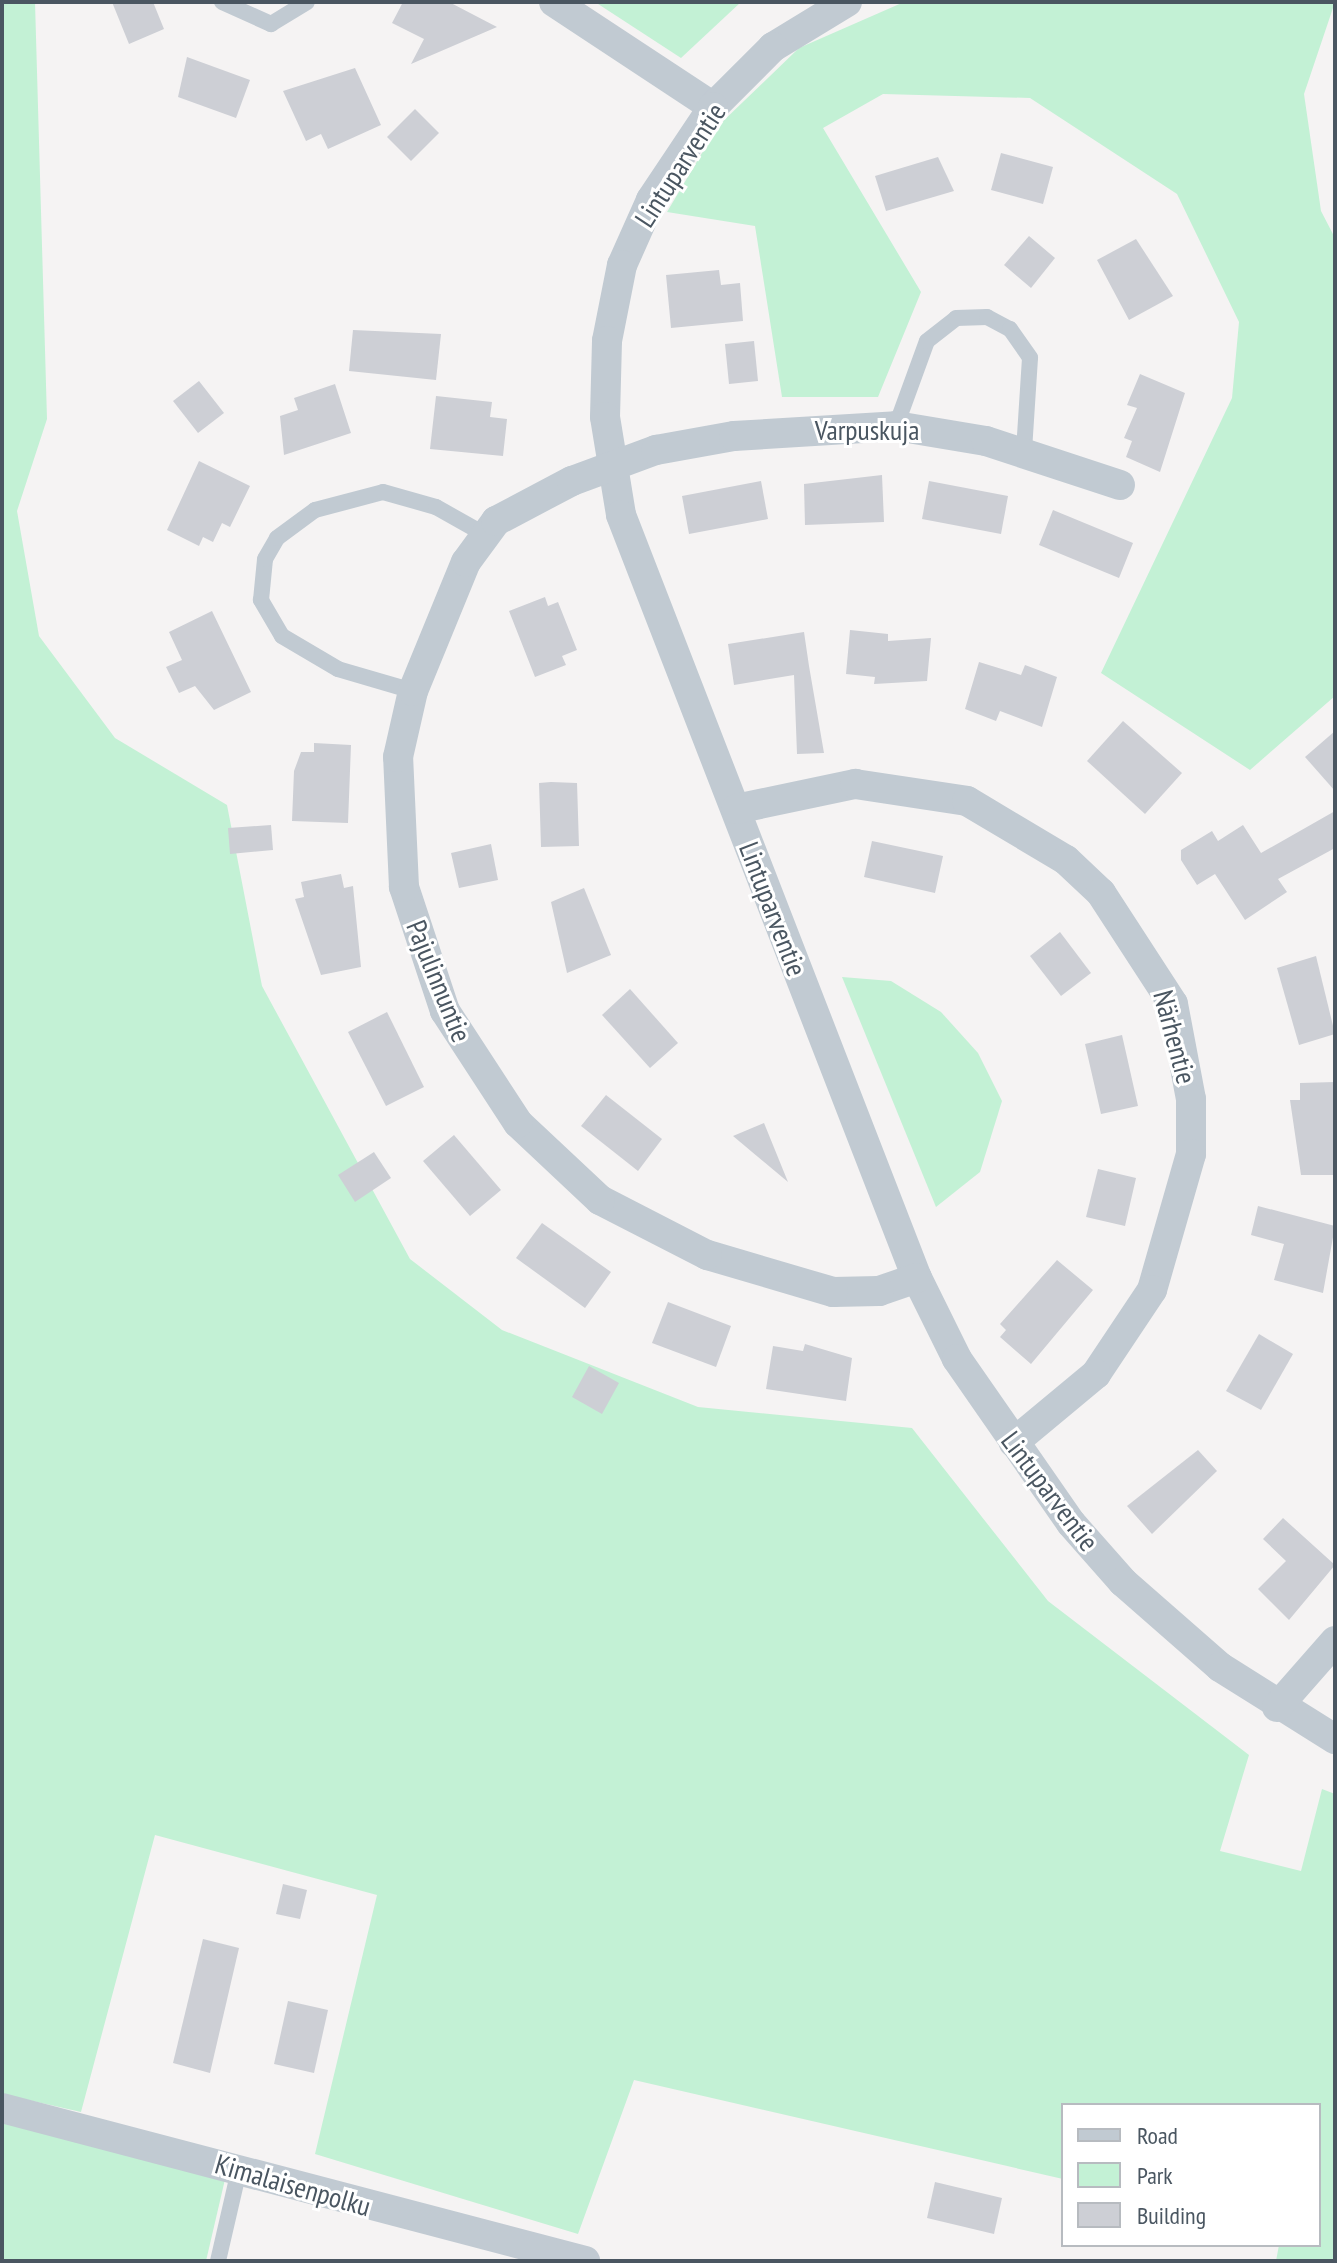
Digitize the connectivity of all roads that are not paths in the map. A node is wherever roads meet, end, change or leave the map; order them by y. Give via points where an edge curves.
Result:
1 (222, 2) edge
2 (307, 2) edge
3 (847, 2) edge
4 (566, 5) edge
5 (713, 107) junction
6 (896, 426) junction
7 (1024, 452) junction
8 (610, 465) junction
9 (1120, 485) dead end
10 (484, 534) junction
11 (413, 691) junction
12 (736, 809) junction
13 (917, 1278) junction
14 (1014, 1442) junction
15 (1335, 1641) edge
16 (1277, 1707) junction
17 (1335, 1739) edge
18 (2, 2108) edge
19 (239, 2170) junction
20 (218, 2261) edge
21 (585, 2261) edge

1 - 2 lane via 271,24
3 - 5 street, Lintuparventie via 773,47
4 - 5 street
5 - 8 street, Lintuparventie via 651,200 622,265 607,341
6 - 7 street, Varpuskuja
6 - 7 lane via 927,341 956,318 987,317 1010,329 1030,358
6 - 8 street, Varpuskuja via 734,436
7 - 9 street, Varpuskuja
8 - 10 street, Pajulinnuntie via 512,509
8 - 12 street, Lintuparventie via 621,515
10 - 11 street, Pajulinnuntie via 449,598
10 - 11 lane via 415,499 370,493 315,510 277,538 265,559 261,600 282,636 338,669
11 - 13 street, Pajulinnuntie via 398,757 404,887 445,1011 518,1123 600,1200 707,1255 833,1292 879,1291
12 - 13 street, Lintuparventie
12 - 14 street, Närhentie via 855,784 967,801 1066,860 1101,893 1173,1004 1191,1099 1191,1154 1152,1290 1096,1374
13 - 14 street, Lintuparventie via 957,1359
14 - 16 street, Lintuparventie via 1123,1582 1166,1624
15 - 16 street
16 - 17 street, Lintuparventie
18 - 19 street, Kimalaisenpolku
19 - 20 lane
19 - 21 street, Kimalaisenpolku

